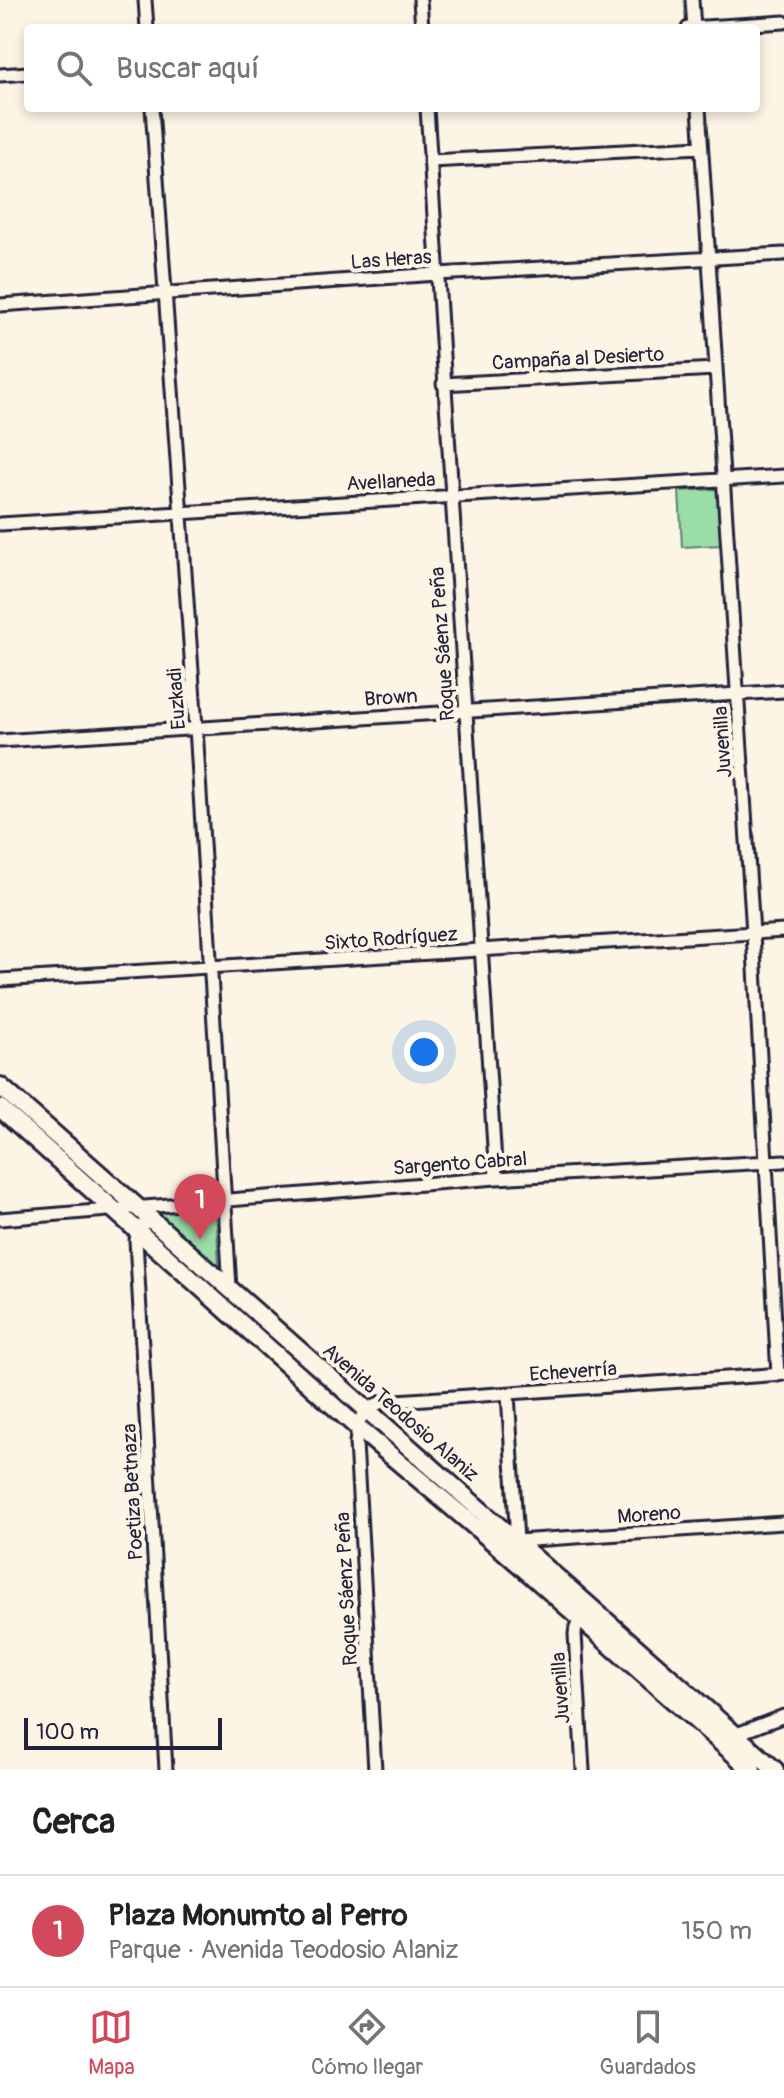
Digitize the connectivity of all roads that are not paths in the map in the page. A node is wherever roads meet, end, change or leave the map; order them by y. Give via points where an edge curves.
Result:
1 (145, 0) edge
2 (420, 0) edge
3 (692, 0) edge
4 (784, 22) edge
5 (147, 24) edge
6 (422, 24) edge
7 (694, 24) edge
8 (754, 24) edge
9 (24, 73) edge
10 (0, 75) edge
11 (152, 112) edge
12 (427, 112) edge
13 (699, 112) edge
14 (701, 147) junction
15 (430, 161) junction
16 (784, 254) edge
17 (708, 258) junction
18 (437, 274) junction
19 (167, 293) junction
20 (0, 305) edge
21 (715, 369) junction
22 (443, 384) junction
23 (784, 476) edge
24 (722, 480) junction
25 (451, 496) junction
26 (180, 512) junction
27 (0, 524) edge
28 (784, 691) edge
29 (737, 694) junction
30 (465, 710) junction
31 (196, 727) junction
32 (0, 741) edge
33 (784, 931) edge
34 (753, 933) junction
35 (481, 950) junction
36 (211, 967) junction
37 (0, 980) edge
38 (0, 1086) edge
39 (10, 1110) edge
40 (784, 1161) edge
41 (766, 1162) junction
42 (496, 1178) junction
43 (224, 1199) junction
44 (114, 1209) junction
45 (144, 1212) junction
46 (0, 1219) edge
47 (138, 1232) junction
48 (230, 1288) junction
49 (781, 1374) edge
50 (508, 1394) junction
51 (366, 1408) junction
52 (357, 1427) junction
53 (784, 1523) edge
54 (511, 1547) junction
55 (586, 1614) junction
56 (784, 1716) edge
57 (729, 1738) junction
58 (166, 1770) edge
59 (375, 1770) edge
60 (583, 1770) edge
61 (752, 1770) edge
62 (775, 1770) edge

1 - 5 street
2 - 6 street
3 - 7 street
4 - 8 street
9 - 10 street
11 - 19 street, Euzkadi
12 - 15 street, Roque Sáenz Peña
13 - 14 street, Juvenilla
14 - 15 street
14 - 17 street, Juvenilla
15 - 18 street, Roque Sáenz Peña
16 - 17 street, Las Heras
17 - 18 street, Las Heras
17 - 21 street, Juvenilla
18 - 19 street, Las Heras
18 - 22 street, Roque Sáenz Peña
19 - 20 street, Las Heras
19 - 26 street, Euzkadi
21 - 22 street, Campaña al Desierto
21 - 24 street, Juvenilla
22 - 25 street, Roque Sáenz Peña
23 - 24 street, Avellaneda
24 - 25 street, Avellaneda
24 - 29 street, Juvenilla
25 - 26 street, Avellaneda
25 - 30 street, Roque Sáenz Peña
26 - 27 street, Avellaneda
26 - 31 street, Euzkadi
28 - 29 street, Brown
29 - 30 street, Brown
29 - 34 street, Juvenilla
30 - 31 street, Brown
30 - 35 street, Roque Sáenz Peña
31 - 32 street, Brown
31 - 36 street, Euzkadi
33 - 34 street, Sixto Rodríguez
34 - 35 street, Sixto Rodríguez
34 - 41 street, Juvenilla
35 - 36 street, Sixto Rodríguez
35 - 42 street, Roque Sáenz Peña
36 - 37 street, Sixto Rodríguez
36 - 43 street, Euzkadi
38 - 39 main road, Avenida Teodosio Alaniz
39 - 44 main road, Avenida Teodosio Alaniz
39 - 45 main road, Avenida Teodosio Alaniz
40 - 41 street, Sargento Cabral
41 - 42 street, Sargento Cabral
41 - 49 street, Juvenilla
42 - 43 street, Sargento Cabral
43 - 45 street, Sargento Cabral
43 - 48 street, Euzkadi
44 - 45 street, Sargento Cabral
44 - 46 street, Sargento Cabral
44 - 47 main road, Avenida Teodosio Alaniz
45 - 47 street
45 - 48 main road, Avenida Teodosio Alaniz
47 - 52 main road, Avenida Teodosio Alaniz
47 - 58 street, Poetiza Betnaza
48 - 51 main road, Avenida Teodosio Alaniz
49 - 50 street, Echeverría
50 - 51 street, Echeverría via 382,1402
50 - 54 street
51 - 52 street, Roque Sáenz Peña
51 - 54 main road, Avenida Teodosio Alaniz
52 - 54 main road, Avenida Teodosio Alaniz
52 - 59 street, Roque Sáenz Peña
53 - 54 street, Moreno
54 - 55 main road, Avenida Teodosio Alaniz
55 - 57 main road, Avenida Teodosio Alaniz
55 - 60 street, Juvenilla via 575,1634
56 - 57 street
57 - 61 main road, Avenida Teodosio Alaniz
57 - 62 main road, Avenida Teodosio Alaniz

